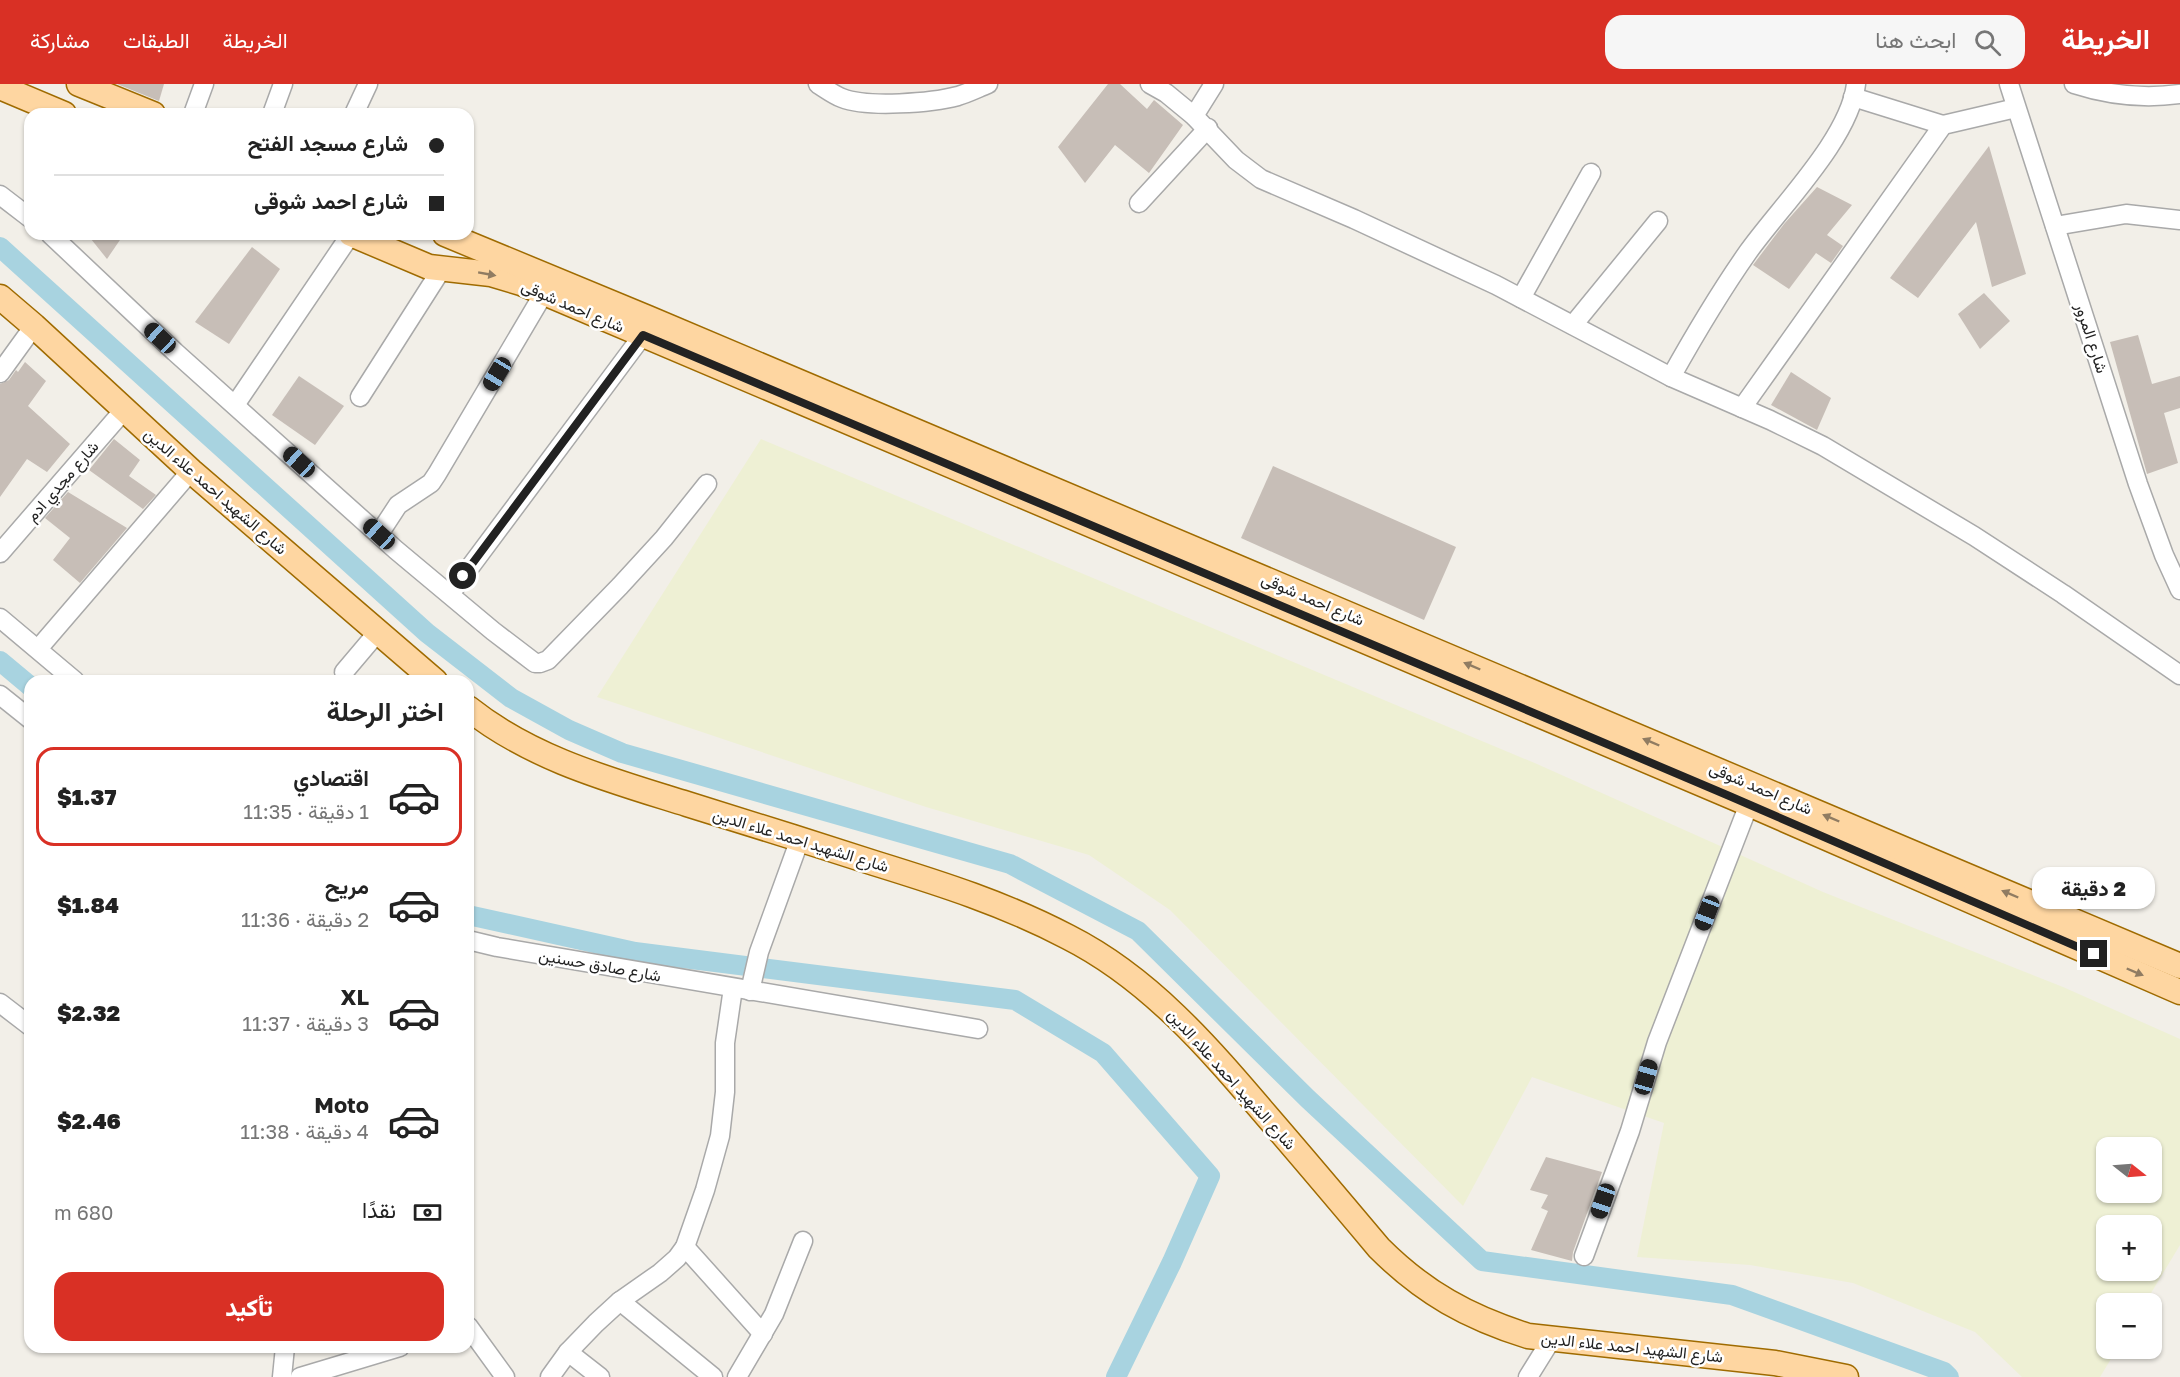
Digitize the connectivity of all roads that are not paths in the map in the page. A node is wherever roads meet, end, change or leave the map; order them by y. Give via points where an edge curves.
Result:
1 (204, 84) edge
2 (283, 84) edge
3 (368, 84) edge
4 (818, 84) edge
5 (988, 84) edge
6 (1150, 84) edge
7 (1214, 84) edge
8 (2074, 84) edge
9 (91, 86) edge
10 (0, 87) edge
11 (1855, 91) edge
12 (2180, 94) edge
13 (2012, 97) edge
14 (50, 108) edge
15 (140, 108) edge
16 (195, 108) edge
17 (274, 108) edge
18 (357, 108) edge
19 (1194, 116) junction
20 (1943, 124) junction
21 (1208, 128) junction
22 (1591, 174) dead end
23 (0, 195) edge
24 (1139, 203) dead end
25 (24, 213) edge
26 (2180, 220) edge
27 (1659, 221) dead end
28 (2055, 226) junction
29 (56, 240) edge
30 (347, 240) edge
31 (365, 240) edge
32 (432, 240) edge
33 (460, 240) edge
34 (418, 262) junction
35 (441, 270) junction
36 (544, 294) junction
37 (0, 297) edge
38 (1521, 298) junction
39 (34, 326) junction
40 (1573, 326) junction
41 (643, 335) junction
42 (0, 373) edge
43 (1671, 377) junction
44 (360, 397) dead end
45 (235, 405) junction
46 (1742, 408) junction
47 (124, 410) junction
48 (191, 471) junction
49 (706, 484) dead end
50 (379, 534) junction
51 (0, 553) edge
52 (2180, 590) edge
53 (450, 594) junction
54 (0, 618) edge
55 (377, 633) junction
56 (38, 649) junction
57 (344, 672) dead end
58 (68, 675) edge
59 (428, 675) edge
60 (2180, 675) edge
61 (0, 695) edge
62 (474, 713) edge
63 (24, 714) edge
64 (1749, 804) junction
65 (800, 839) junction
66 (474, 942) edge
67 (2180, 966) edge
68 (745, 985) junction
69 (2180, 992) edge
70 (0, 1003) edge
71 (24, 1021) edge
72 (978, 1029) dead end
73 (803, 1241) dead end
74 (685, 1247) junction
75 (1584, 1256) dead end
76 (620, 1300) junction
77 (474, 1334) edge
78 (763, 1334) junction
79 (1551, 1340) junction
80 (568, 1352) junction
81 (284, 1353) edge
82 (380, 1353) edge
83 (1771, 1370) edge
84 (282, 1377) edge
85 (300, 1377) edge
86 (505, 1377) edge
87 (550, 1377) edge
88 (600, 1377) edge
89 (713, 1377) edge
90 (737, 1377) edge
91 (1528, 1377) edge
92 (1846, 1377) edge

1 - 16 street
2 - 17 street
3 - 18 street
4 - 5 street via 843,99 895,103 937,101
6 - 19 street
7 - 19 street
8 - 12 street via 2129,95
9 - 15 main road
10 - 14 main road
11 - 20 street
11 - 43 street via 1845,122 1737,268
13 - 20 street
13 - 28 street, شارع المرور
19 - 21 street
20 - 46 street
21 - 24 street
21 - 38 street via 1236,160 1261,178
22 - 38 street
23 - 25 street
26 - 28 street via 2126,214
27 - 40 street
28 - 52 street, شارع المرور via 2138,484
29 - 45 street
30 - 45 street
31 - 34 main road, شارع احمد شوقى
32 - 34 main road via 431,248
67 -> 33 main road, شارع احمد شوقى
34 - 35 main road, شارع احمد شوقى
35 -> 36 main road, شارع احمد شوقى via 491,274
35 - 44 street
36 - 41 main road, شارع احمد شوقى
36 - 50 street via 431,483 398,505
37 - 39 main road, شارع الشهيد احمد علاء الدين
38 - 40 street
39 - 42 street
39 - 47 main road, شارع الشهيد احمد علاء الدين
40 - 43 street
41 - 53 street
41 - 64 main road, شارع احمد شوقى
43 - 46 street
45 - 50 street
46 - 60 street via 1823,446 1894,487
47 - 48 main road, شارع الشهيد احمد علاء الدين
47 - 51 street, شارع مجدي ادم
48 - 55 main road, شارع الشهيد احمد علاء الدين
48 - 56 street
49 - 53 street via 664,538 548,660 535,663
50 - 53 street
54 - 56 street
55 - 57 street
55 - 59 main road, شارع الشهيد احمد علاء الدين
56 - 58 street
61 - 63 street
62 - 65 main road, شارع الشهيد احمد علاء الدين via 550,758
64 -> 69 main road, شارع احمد شوقى
64 - 75 street via 1657,1042 1630,1131
65 - 68 street
65 - 79 main road, شارع الشهيد احمد علاء الدين via 993,902 1072,938 1113,964 1150,991 1190,1029 1402,1271 1461,1311 1496,1326
66 - 68 street, شارع صادق حسنين
68 - 72 street, شارع صادق حسنين
68 - 74 street via 725,1043 720,1136
70 - 71 street
73 - 78 street
74 - 76 street via 660,1273
74 - 78 street
76 - 80 street
76 - 89 street
77 - 86 street
78 - 90 street
79 - 83 main road, شارع الشهيد احمد علاء الدين
79 - 91 street
80 - 87 street
80 - 88 street
81 - 84 street
82 - 85 street
83 - 92 main road, شارع الشهيد احمد علاء الدين

